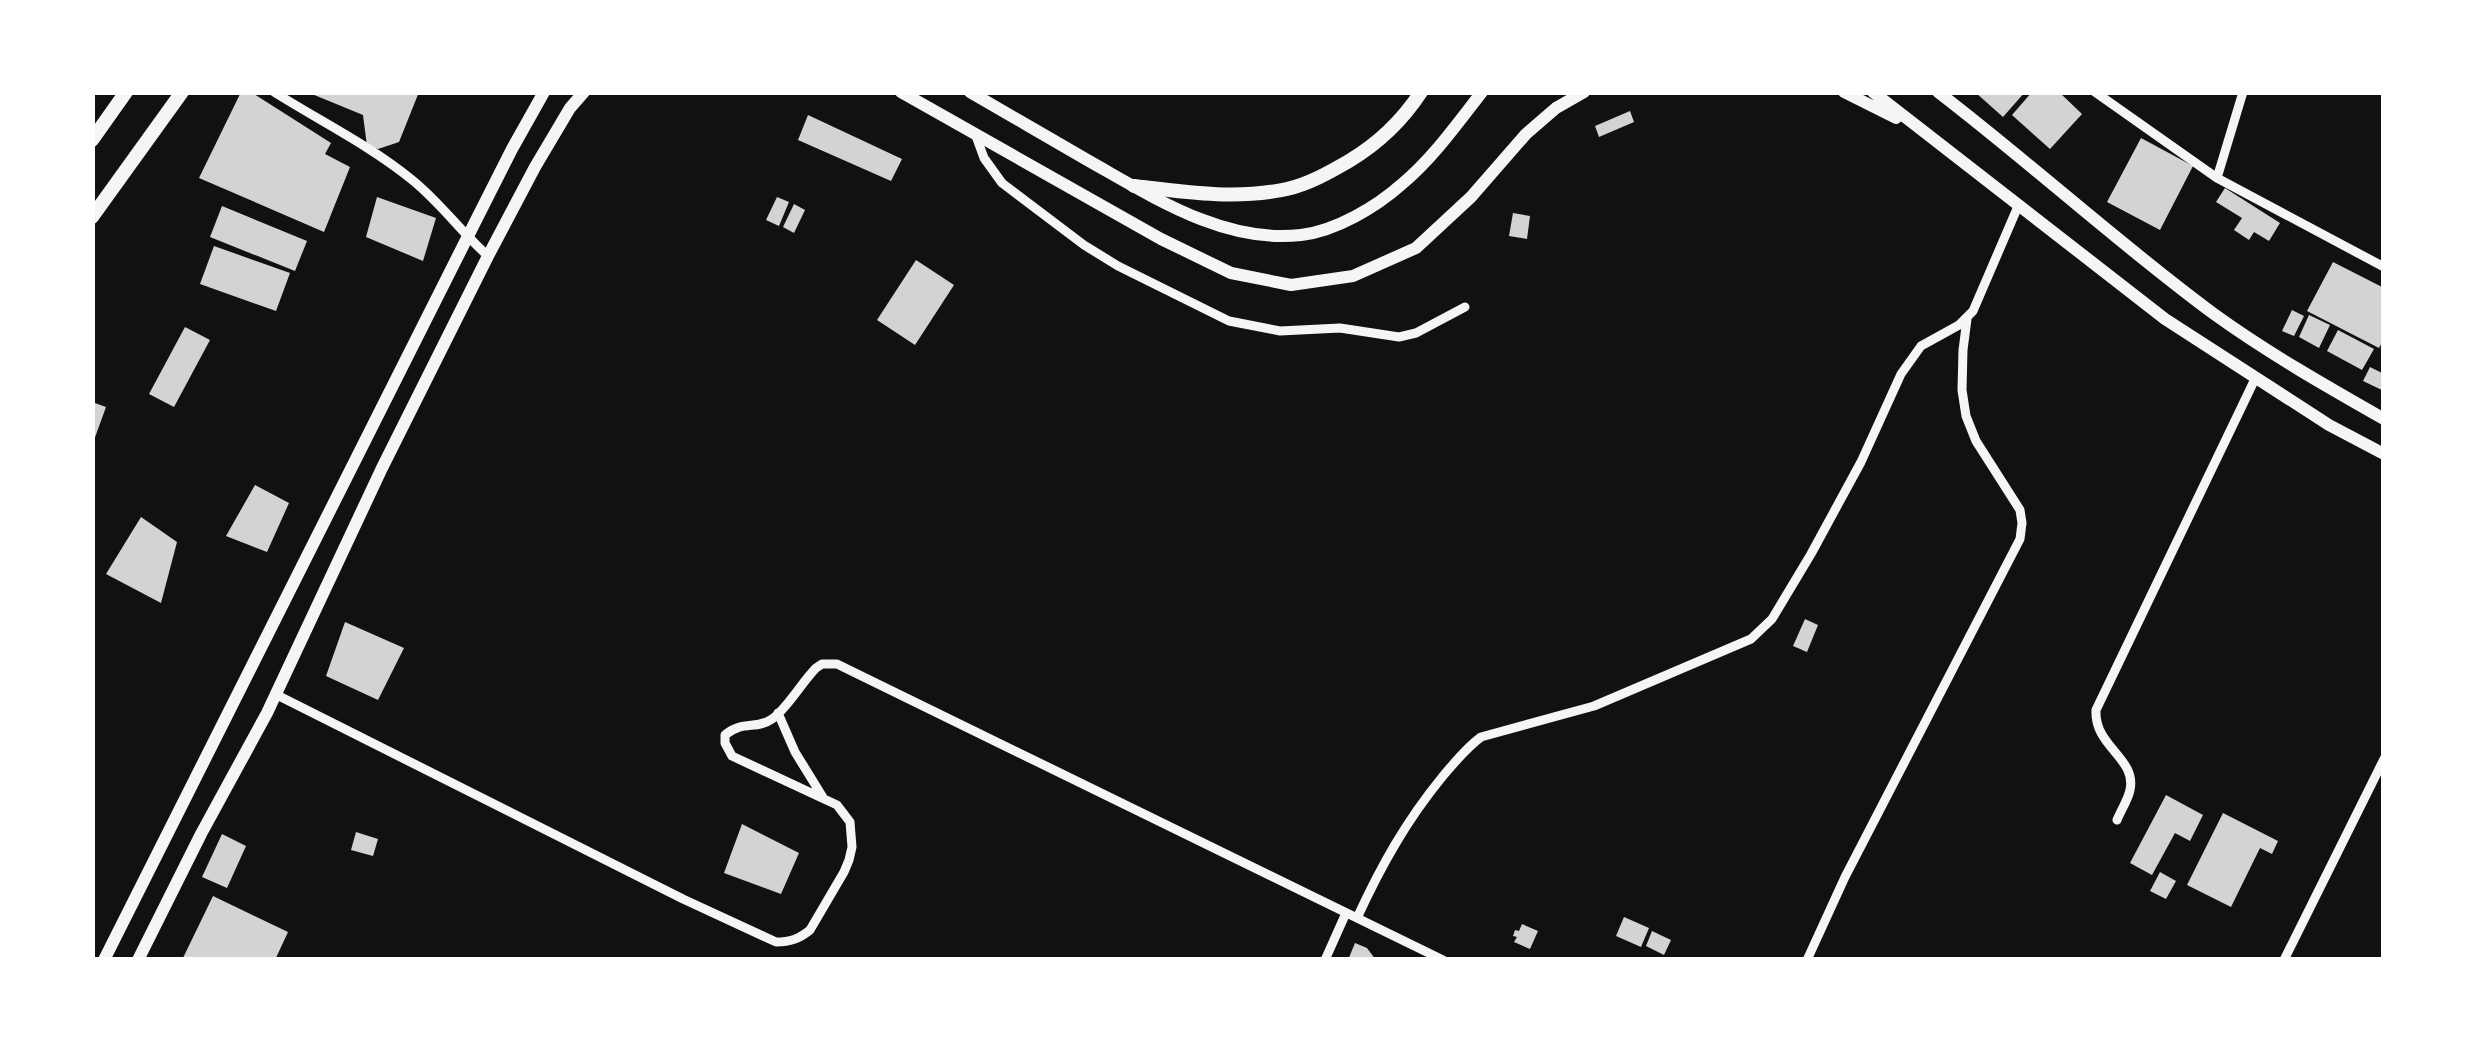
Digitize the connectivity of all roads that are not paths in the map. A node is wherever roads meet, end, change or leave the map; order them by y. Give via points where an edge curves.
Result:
1 (126, 92) edge
2 (182, 92) edge
3 (274, 92) edge
4 (544, 92) edge
5 (584, 92) edge
6 (901, 92) edge
7 (970, 92) edge
8 (1421, 92) edge
9 (1482, 92) edge
10 (1584, 92) edge
11 (1844, 92) edge
12 (1873, 92) edge
13 (1938, 92) edge
14 (2095, 92) edge
15 (2242, 92) edge
16 (1923, 130) junction
17 (976, 136) junction
18 (92, 140) edge
19 (2218, 178) junction
20 (1134, 186) junction
21 (2019, 204) junction
22 (92, 218) edge
23 (467, 237) junction
24 (488, 256) junction
25 (2384, 267) edge
26 (1466, 307) dead end
27 (1966, 319) junction
28 (2255, 379) junction
29 (2384, 419) edge
30 (2384, 454) edge
31 (275, 694) junction
32 (778, 713) junction
33 (2384, 759) edge
34 (824, 799) junction
35 (2117, 820) dead end
36 (1346, 914) junction
37 (1357, 918) junction
38 (104, 960) edge
39 (138, 960) edge
40 (1325, 960) edge
41 (1444, 960) edge
42 (1807, 960) edge
43 (2284, 960) edge

1 - 18 highway
2 - 22 highway
3 - 23 street via 411,179
4 - 23 main road
5 - 24 main road
6 - 17 main road
7 - 20 main road
8 - 20 highway via 1388,134 1323,176 1289,189 1205,194
9 - 20 main road via 1402,185 1338,224 1304,235 1237,232
10 - 17 main road via 1526,134 1416,248 1352,276 1291,284 1231,273
11 - 16 main road
12 - 16 main road
13 - 29 main road via 2216,315
14 - 19 street
15 - 19 street
16 - 21 main road
17 - 26 street via 1002,183 1084,245 1229,321 1280,332 1340,328 1399,337
19 - 25 street
21 - 27 street
21 - 28 main road via 2165,319
23 - 24 street
23 - 38 main road
24 - 31 main road
27 - 37 street via 1912,355 1772,620 1751,640 1679,672 1468,746 1384,860
27 - 42 street via 1966,416 2020,510 2020,539
28 - 30 main road
28 - 35 street via 2096,710 2098,731 2131,778
31 - 34 street via 776,942 810,930 849,860 850,822
31 - 39 main road
32 - 34 street
32 - 34 street via 730,730 728,750
32 - 36 street via 816,668 837,664
33 - 43 street
36 - 37 street
36 - 40 street
37 - 41 street

